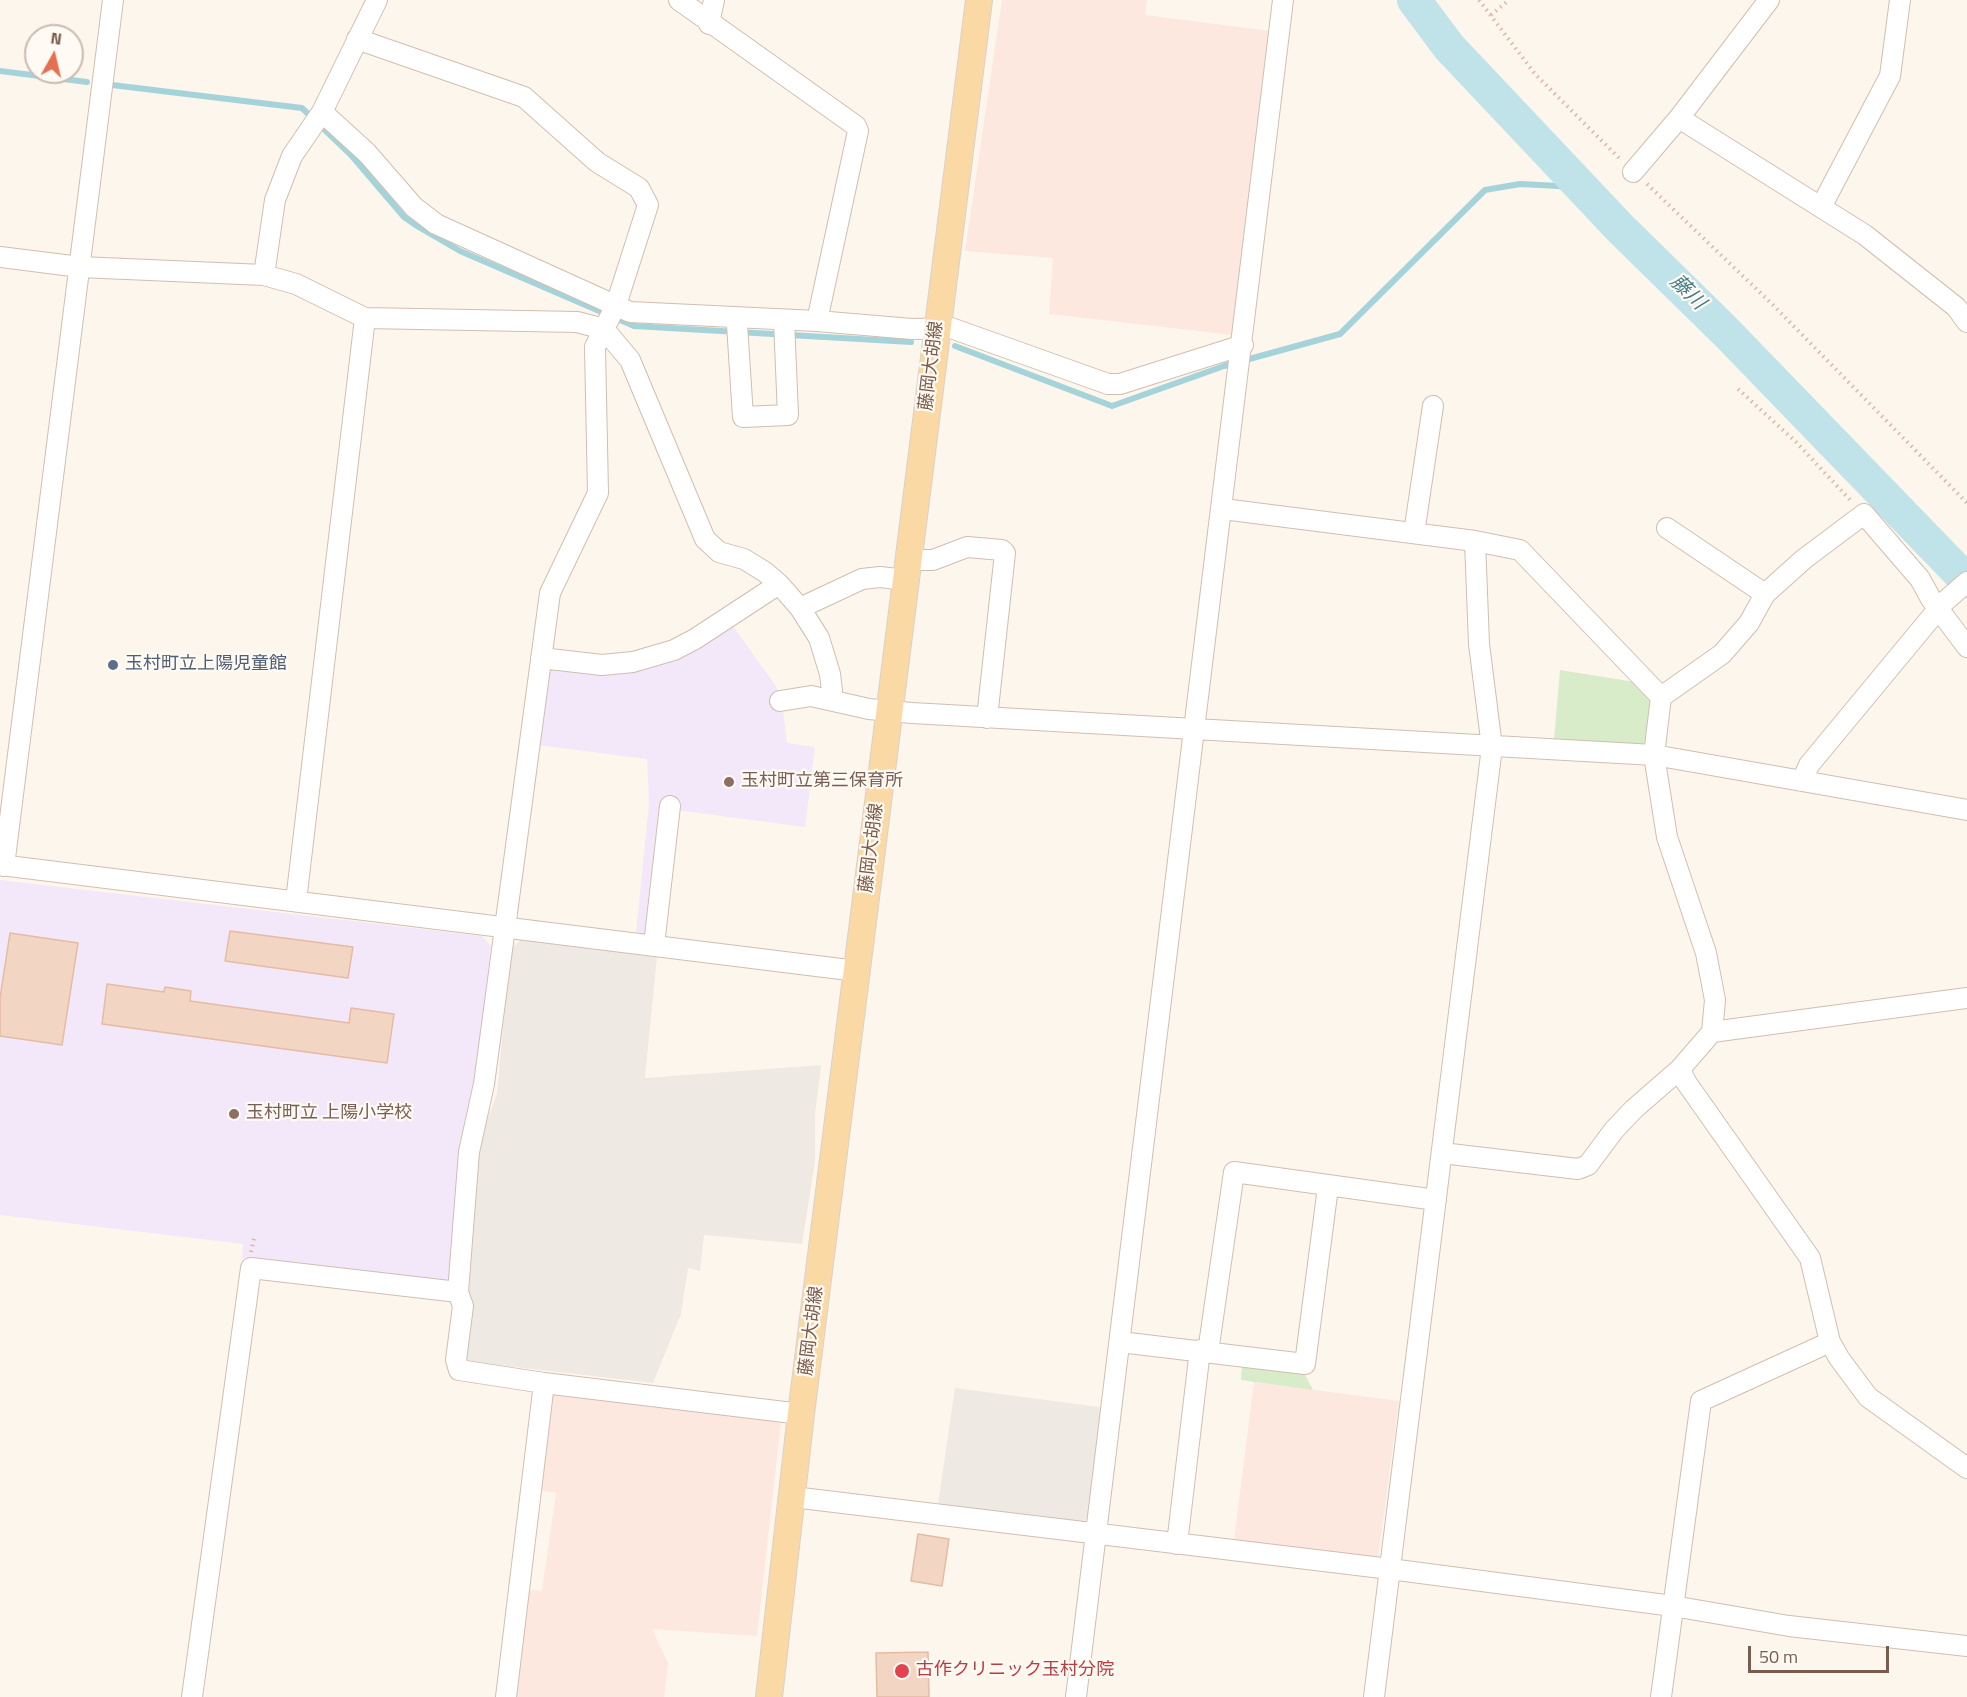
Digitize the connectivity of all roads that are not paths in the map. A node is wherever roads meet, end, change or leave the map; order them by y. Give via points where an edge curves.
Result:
1 (113, 0) edge
2 (377, 0) edge
3 (679, 0) edge
4 (714, 0) edge
5 (979, 0) edge
6 (1283, 0) edge
7 (1769, 0) edge
8 (1900, 0) edge
9 (709, 24) junction
10 (357, 39) junction
11 (317, 118) junction
12 (1679, 118) junction
13 (1633, 172) road end
14 (1821, 207) junction
15 (0, 257) edge
16 (80, 267) junction
17 (264, 275) junction
18 (610, 317) junction
19 (365, 318) junction
20 (1967, 320) edge
21 (817, 321) junction
22 (738, 327) junction
23 (937, 328) junction
24 (783, 330) junction
25 (1241, 357) junction
26 (1433, 406) dead end
27 (1223, 508) junction
28 (1667, 528) dead end
29 (1414, 533) junction
30 (1475, 541) junction
31 (907, 570) junction
32 (1967, 582) edge
33 (779, 584) junction
34 (1765, 594) junction
35 (1941, 606) junction
36 (800, 608) junction
37 (1967, 647) edge
38 (541, 658) junction
39 (1661, 697) junction
40 (833, 699) junction
41 (780, 701) dead end
42 (889, 711) junction
43 (987, 718) junction
44 (1195, 729) junction
45 (1492, 747) junction
46 (1654, 755) junction
47 (1802, 781) junction
48 (670, 806) dead end
49 (1967, 810) edge
50 (2, 866) edge
51 (296, 901) junction
52 (505, 928) junction
53 (654, 945) junction
54 (857, 970) junction
55 (1967, 998) edge
56 (1712, 1032) junction
57 (1680, 1070) junction
58 (1442, 1153) junction
59 (1328, 1187) junction
60 (1436, 1200) junction
61 (458, 1292) junction
62 (1120, 1341) junction
63 (1830, 1342) junction
64 (1204, 1351) junction
65 (544, 1383) junction
66 (801, 1414) junction
67 (1967, 1468) edge
68 (793, 1497) junction
69 (1097, 1534) junction
70 (1177, 1544) junction
71 (1390, 1569) junction
72 (1672, 1606) junction
73 (1967, 1646) edge
74 (192, 1697) edge
75 (506, 1697) edge
76 (769, 1697) edge
77 (1076, 1697) edge
78 (1374, 1697) edge
79 (1661, 1697) edge

1 - 16 street
2 - 10 street
3 - 9 street
4 - 9 street
5 - 23 main road, 藤岡大胡線
6 - 25 street
7 - 12 street
8 - 14 street via 1890,76
9 - 21 street via 858,131
10 - 11 street
10 - 18 street via 524,97 597,162 639,188 648,205
11 - 17 street via 292,156 274,200
11 - 18 street via 367,153 414,207 436,224
12 - 13 street
12 - 14 street
14 - 20 street via 1865,235
15 - 16 street
16 - 17 street
16 - 50 street
17 - 19 street via 296,284
18 - 19 street via 577,322
18 - 22 street via 630,312
18 - 33 street via 705,539 719,552 744,559
18 - 38 street via 595,347 598,493 549,593
19 - 51 street
21 - 23 street
21 - 24 street
22 - 24 street
22 - 24 street via 743,417 788,415
23 - 25 street via 959,329 1114,384
23 - 31 main road, 藤岡大胡線
25 - 27 street
26 - 29 street
27 - 29 street
27 - 44 street
28 - 34 street
29 - 30 street
30 - 39 street via 1520,550
30 - 45 street via 1479,644
31 - 36 street via 862,579
31 - 42 main road, 藤岡大胡線
31 - 43 street via 967,546 1005,553
32 - 35 street
33 - 36 street
33 - 38 street via 674,650 602,666
34 - 35 street via 1864,514
34 - 39 street via 1749,623 1722,654
35 - 37 street
35 - 47 street via 1809,765
36 - 40 street via 819,638
38 - 52 street
39 - 46 street
40 - 41 street via 811,696
40 - 42 street
42 - 43 street
42 - 54 main road, 藤岡大胡線
43 - 44 street
44 - 45 street
44 - 62 street
45 - 46 street
45 - 58 street
46 - 47 street
46 - 56 street via 1667,837 1706,953 1714,1000
47 - 49 street
48 - 53 street
50 - 51 street
51 - 52 street
52 - 53 street
52 - 61 street via 484,1084 469,1152
53 - 54 street
54 - 66 main road, 藤岡大胡線
55 - 56 street
56 - 57 street
57 - 58 street via 1634,1109 1588,1165 1578,1169
57 - 63 street via 1810,1258
58 - 60 street
59 - 60 street
59 - 64 street via 1234,1172
59 - 64 street via 1305,1364
60 - 71 street
61 - 65 street via 464,1306 456,1360 459,1370
61 - 74 street via 251,1268
62 - 64 street
62 - 69 street
63 - 67 street via 1868,1397
63 - 72 street via 1701,1401
64 - 70 street
65 - 66 street
65 - 75 street
66 - 68 main road, 藤岡大胡線
68 - 69 street
68 - 76 main road, 藤岡大胡線
69 - 70 street
69 - 77 street
70 - 71 street
71 - 72 street
71 - 78 street
72 - 73 street via 1789,1626
72 - 79 street

